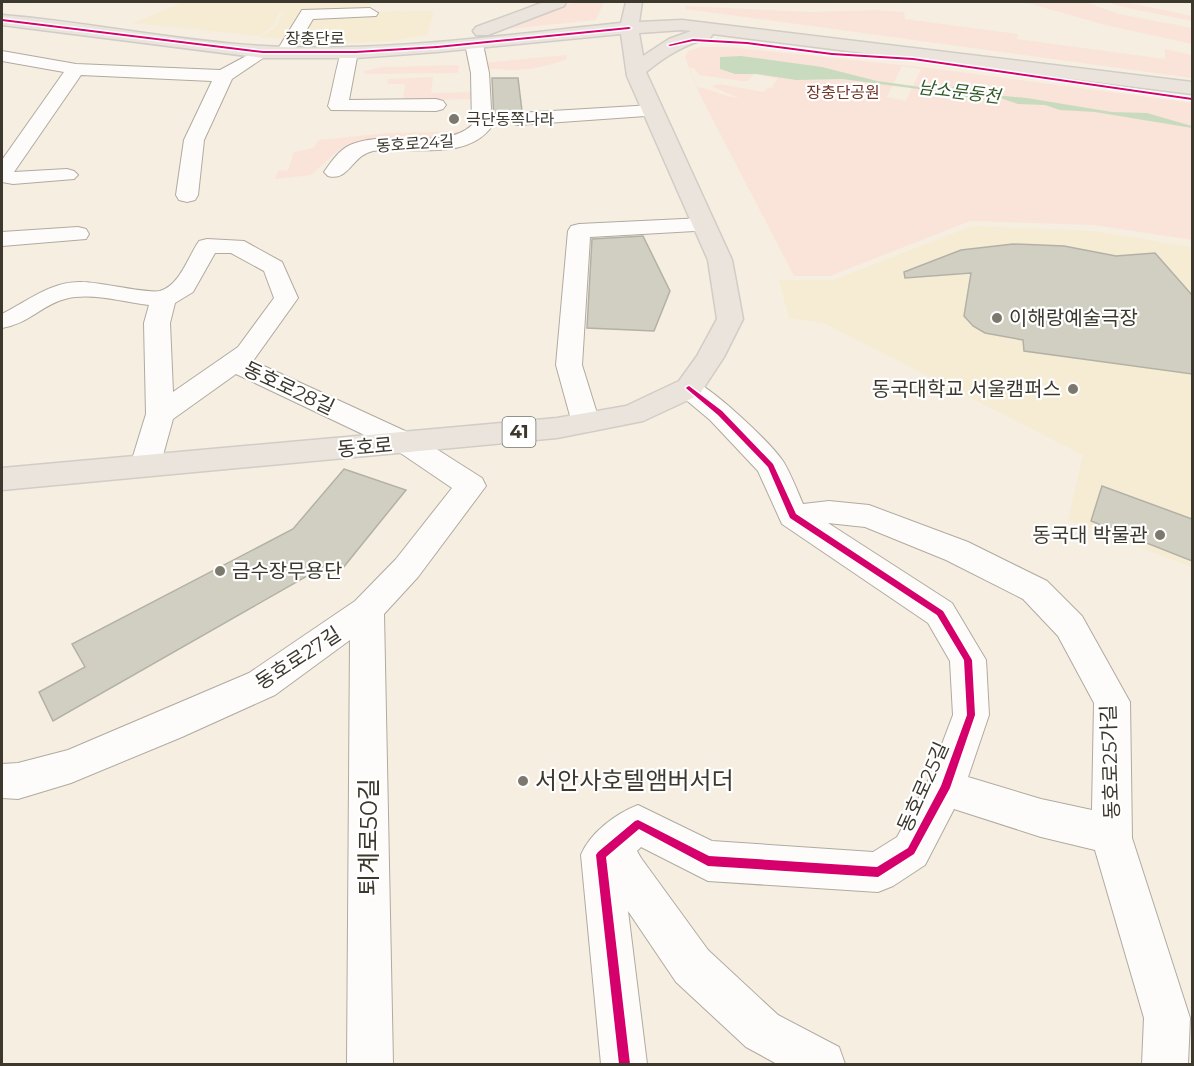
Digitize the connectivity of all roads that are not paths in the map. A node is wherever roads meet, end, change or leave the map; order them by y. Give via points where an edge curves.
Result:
1 (558, 2) edge
2 (634, 2) edge
3 (370, 13) dead end
4 (2, 20) edge
5 (629, 28) junction
6 (746, 33) junction
7 (474, 44) junction
8 (437, 47) junction
9 (263, 52) junction
10 (285, 52) junction
11 (349, 52) junction
12 (2, 56) edge
13 (2, 71) edge
14 (73, 71) junction
15 (636, 74) junction
16 (224, 76) junction
17 (1192, 88) edge
18 (436, 105) dead end
19 (653, 111) junction
20 (518, 119) dead end
21 (335, 172) dead end
22 (2, 175) edge
23 (67, 175) dead end
24 (187, 195) dead end
25 (704, 225) junction
26 (78, 234) dead end
27 (2, 239) edge
28 (163, 299) junction
29 (2, 321) edge
30 (235, 363) junction
31 (689, 388) junction
32 (160, 414) junction
33 (586, 423) junction
34 (406, 443) junction
35 (145, 466) junction
36 (2, 479) edge
37 (793, 516) junction
38 (367, 610) junction
39 (2, 780) edge
40 (945, 788) junction
41 (1112, 838) junction
42 (612, 846) junction
43 (765, 1048) edge
44 (370, 1065) edge
45 (624, 1065) edge
46 (822, 1065) edge
47 (1165, 1065) edge

1 - 8 main road
2 - 5 main road
3 - 10 street, 장충단로 via 308,14
4 - 9 main road, 장충단로
5 - 6 main road, 장충단로 via 682,25
5 - 7 main road, 장충단로
5 - 15 main road
6 - 15 main road via 686,37 664,48
6 - 17 main road, 장충단로
7 - 8 main road, 장충단로
7 - 21 street, 동호로24길 via 480,73 482,126 472,137 368,146 347,156
8 - 11 main road, 장충단로
9 - 10 main road, 장충단로
9 - 16 street
10 - 11 main road, 장충단로
11 - 18 street, 동호로24길 via 338,106
12 - 14 street
13 - 14 street
14 - 16 street
14 - 22 street
15 - 19 main road
16 - 24 street via 195,140
19 - 20 street
19 - 25 main road
22 - 23 street
25 - 31 main road via 720,260 730,319
25 - 33 street via 579,231 569,365
26 - 27 street
28 - 29 street via 81,289 56,293
28 - 30 street, 동호로28길 via 184,287 207,246 236,246 274,267 286,298 247,353
28 - 32 street via 157,323
30 - 32 street
30 - 34 street, 동호로28길
31 - 33 main road, 동호로 / 41 via 633,414
31 - 37 street via 771,466
32 - 35 street
33 - 34 main road, 동호로 / 41
34 - 35 main road, 동호로 / 41
34 - 38 street, 동호로27길 via 471,486 407,568
35 - 36 main road, 동호로 / 41
37 - 40 street, 동호로25길 via 940,614 968,660 971,715
37 - 41 street, 동호로25가길 via 829,512 869,516 957,551 1035,590 1070,626 1112,702
38 - 39 street, 동호로27길 via 262,684 71,766 18,781
38 - 44 street, 퇴계로50길
40 - 41 street, 동호로25길
40 - 42 street, 동호로25길 via 911,851 878,872 708,861 638,824
41 - 47 street, 동호로25가길 via 1167,1018
42 - 43 street via 692,966
42 - 45 street, 동호로25길 via 601,855
43 - 46 street

